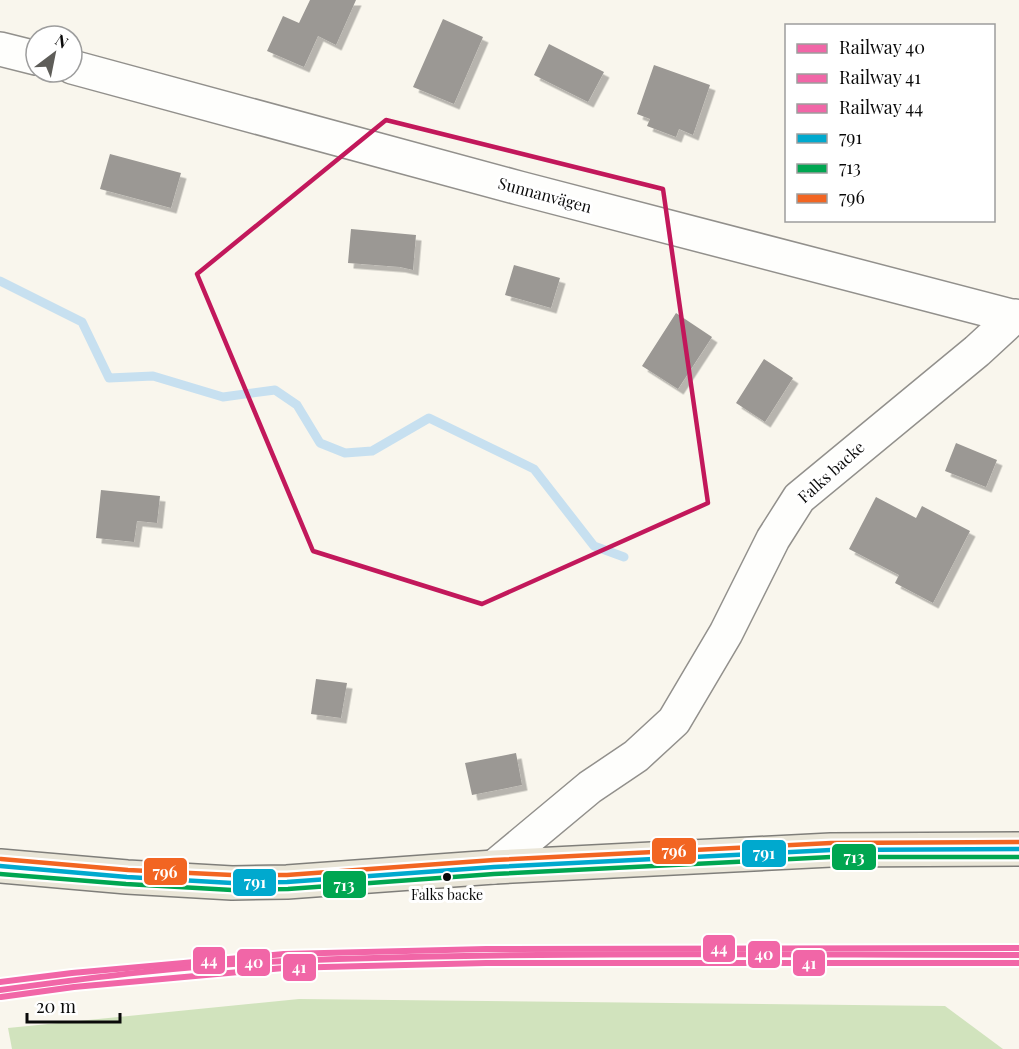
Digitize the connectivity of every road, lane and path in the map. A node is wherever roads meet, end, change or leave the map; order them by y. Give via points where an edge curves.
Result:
1 (0, 50) edge
2 (24, 55) edge
3 (84, 70) edge
4 (1017, 317) edge
5 (1019, 849) edge
6 (0, 866) edge
7 (494, 867) junction

1 - 2 street
3 - 4 street, Sunnanvägen
4 - 7 street, Falks backe via 799,498 674,721 636,756 590,787
5 - 7 main road via 831,850
6 - 7 main road via 232,883

